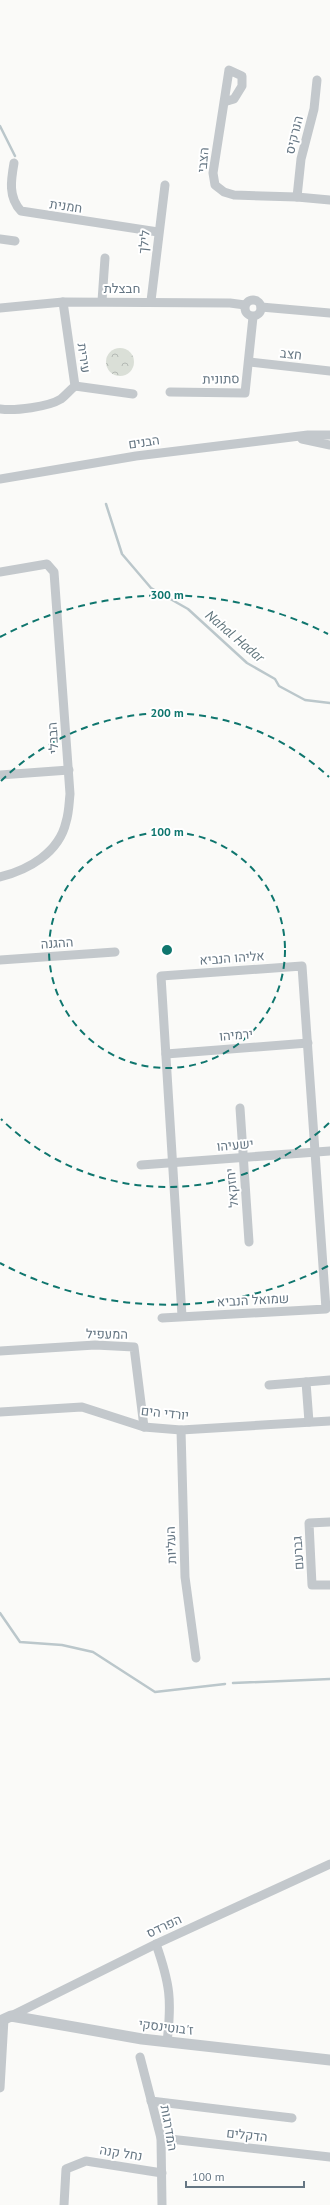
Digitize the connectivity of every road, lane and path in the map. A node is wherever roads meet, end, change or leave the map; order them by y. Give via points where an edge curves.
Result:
1 (317, 80) dead end
2 (224, 102) dead end
3 (14, 163) dead end
4 (165, 185) dead end
5 (297, 196) junction
6 (330, 200) edge
7 (158, 232) junction
8 (0, 239) edge
9 (15, 241) dead end
10 (105, 258) dead end
11 (102, 301) junction
12 (152, 301) junction
13 (63, 302) junction
14 (245, 305) junction
15 (261, 307) junction
16 (0, 308) edge
17 (330, 313) edge
18 (253, 317) junction
19 (250, 362) junction
20 (330, 371) edge
21 (75, 386) junction
22 (170, 392) dead end
23 (133, 394) dead end
24 (0, 409) edge
25 (330, 435) edge
26 (293, 438) junction
27 (330, 445) edge
28 (0, 479) edge
29 (0, 572) edge
30 (69, 770) junction
31 (0, 775) edge
32 (0, 877) edge
33 (115, 952) dead end
34 (0, 960) edge
35 (308, 1043) junction
36 (166, 1054) junction
37 (240, 1108) dead end
38 (316, 1151) junction
39 (330, 1152) edge
40 (243, 1157) junction
41 (172, 1163) junction
42 (141, 1165) dead end
43 (249, 1242) dead end
44 (326, 1309) joint
45 (182, 1316) junction
46 (162, 1318) dead end
47 (0, 1352) edge
48 (330, 1380) edge
49 (306, 1382) junction
50 (269, 1385) dead end
51 (0, 1412) edge
52 (330, 1421) edge
53 (309, 1422) junction
54 (144, 1427) junction
55 (181, 1430) junction
56 (330, 1522) edge
57 (330, 1585) edge
58 (196, 1658) dead end
59 (330, 1864) edge
60 (156, 1944) junction
61 (5, 2019) edge
62 (167, 2042) junction
63 (140, 2056) dead end
64 (330, 2060) edge
65 (0, 2088) edge
66 (151, 2101) junction
67 (292, 2118) dead end
68 (160, 2138) junction
69 (330, 2157) edge
70 (162, 2173) junction
71 (64, 2205) edge
72 (162, 2205) edge

1 - 5 street, הנרקיס via 314,109 301,159
2 - 5 street, הצבי via 213,173 215,185 224,192 234,194
3 - 7 street, חמנית via 12,197 21,211
4 - 7 street, לילך
5 - 6 street
7 - 12 street, לילך
8 - 9 street
10 - 11 street
11 - 12 street, חבצלת
11 - 13 street, חבצלת
12 - 14 street, חבצלת via 230,302
13 - 16 street, חבצלת
13 - 21 street, עירית
14 - 15 street via 254,300
14 - 18 street via 246,314
15 - 17 street
15 - 18 street via 258,314
18 - 19 street, סתונית
19 - 20 street, חצב
19 - 22 street, סתונית via 245,393
21 - 23 street
21 - 24 street, עירית via 61,398 48,404
25 - 26 street, הבנים
26 - 27 street, הבנים
26 - 28 street, הבנים via 136,456
29 - 30 street, הבבלי via 47,564 54,572
30 - 31 street
30 - 32 street, הבבלי via 70,794 66,823 60,837 47,855 19,872
33 - 34 street, ההגנה
35 - 36 street, ירמיהו
35 - 36 street, אליהו הנביא via 302,966 161,976
35 - 38 street, אליהו הנביא
36 - 41 street, אליהו הנביא
37 - 40 street, יחזקאל
38 - 39 street, ישעיהו
38 - 40 street, ישעיהו
38 - 44 street, אליהו הנביא
40 - 41 street, ישעיהו
40 - 43 street, יחזקאל
41 - 42 street, ישעיהו
41 - 45 street, אליהו הנביא
44 - 45 street, שמואל הנביא
45 - 46 street, שמואל הנביא
47 - 54 street, המעפיל via 95,1345 134,1347
48 - 49 street
49 - 50 street
49 - 53 street
51 - 54 street, יורדי הים via 82,1407
52 - 53 street, יורדי הים
53 - 55 street, יורדי הים
54 - 55 street, יורדי הים
55 - 58 street, העליות via 185,1577
56 - 57 street, גברעם via 309,1523 312,1586
59 - 60 street, הפרדס
60 - 61 street, הפרדס
60 - 62 street via 170,1990 171,2008
61 - 62 street, ז'בוטינסקי
61 - 65 street
62 - 64 street, ז'בוטינסקי
63 - 66 street, המדרגות
66 - 67 street
66 - 68 street, המדרגות
68 - 69 street, הדקלים
68 - 70 street, המדרגות
70 - 71 street, נחל קנה via 86,2161 66,2170
70 - 72 street, המדרגות

